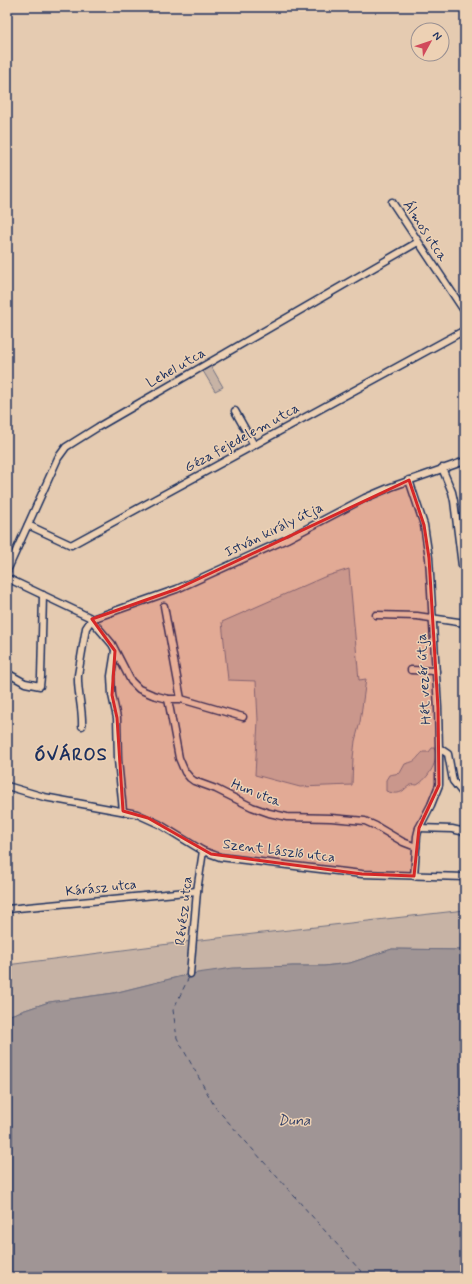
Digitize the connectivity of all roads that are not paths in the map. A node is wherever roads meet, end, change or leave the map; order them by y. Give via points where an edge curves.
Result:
1 (392, 202) dead end
2 (418, 242) junction
3 (465, 312) edge
4 (465, 330) edge
5 (235, 411) dead end
6 (254, 445) junction
7 (465, 460) edge
8 (442, 468) junction
9 (409, 480) junction
10 (28, 525) junction
11 (462, 566) dead end
12 (7, 571) edge
13 (7, 578) edge
14 (43, 595) junction
15 (164, 606) dead end
16 (376, 615) dead end
17 (433, 618) junction
18 (92, 619) junction
19 (465, 623) edge
20 (115, 651) junction
21 (410, 670) dead end
22 (436, 671) junction
23 (7, 673) edge
24 (181, 698) junction
25 (168, 699) junction
26 (243, 718) dead end
27 (82, 726) dead end
28 (439, 748) junction
29 (7, 786) edge
30 (465, 796) edge
31 (123, 811) junction
32 (419, 828) junction
33 (465, 832) edge
34 (416, 847) junction
35 (203, 851) junction
36 (414, 876) junction
37 (465, 877) edge
38 (197, 891) junction
39 (7, 909) edge
40 (190, 974) dead end

1 - 2 street, Álmos utca
2 - 3 street, Álmos utca
2 - 10 street, Lehel utca via 70,444 61,451
4 - 6 street, Géza fejedelem utca
5 - 6 street
6 - 10 street, Géza fejedelem utca via 71,545
7 - 8 street, István király útja
8 - 9 street, István király útja
8 - 11 street via 454,501
9 - 17 street, Hét vezér útja via 425,531
9 - 18 street, István király útja via 365,498 293,536 177,589
10 - 12 street, Lehel utca
13 - 14 street
14 - 18 street
14 - 23 street via 40,686
15 - 24 street
16 - 17 street
17 - 19 street
17 - 22 street, Hét vezér útja
18 - 20 street
18 - 27 street via 86,628 77,682 83,715
20 - 25 street via 135,686
20 - 31 street via 111,676 117,718
21 - 22 street
22 - 28 street, Hét vezér útja
24 - 25 street
24 - 26 street
25 - 34 street, Hun utca via 179,758 185,772 194,781 278,816 365,821
28 - 30 street via 448,754 453,781
28 - 32 street, Hét vezér útja via 439,785
29 - 31 street, Szent László utca via 44,797
31 - 35 street, Szent László utca via 154,821
32 - 33 street
32 - 34 street, Hét vezér útja
34 - 36 street, Hét vezér útja
35 - 36 street, Szent László utca via 220,857 307,868
35 - 38 street, Révész utca
36 - 37 street, Szent László utca
38 - 39 street, Kárász utca
38 - 40 street, Révész utca

